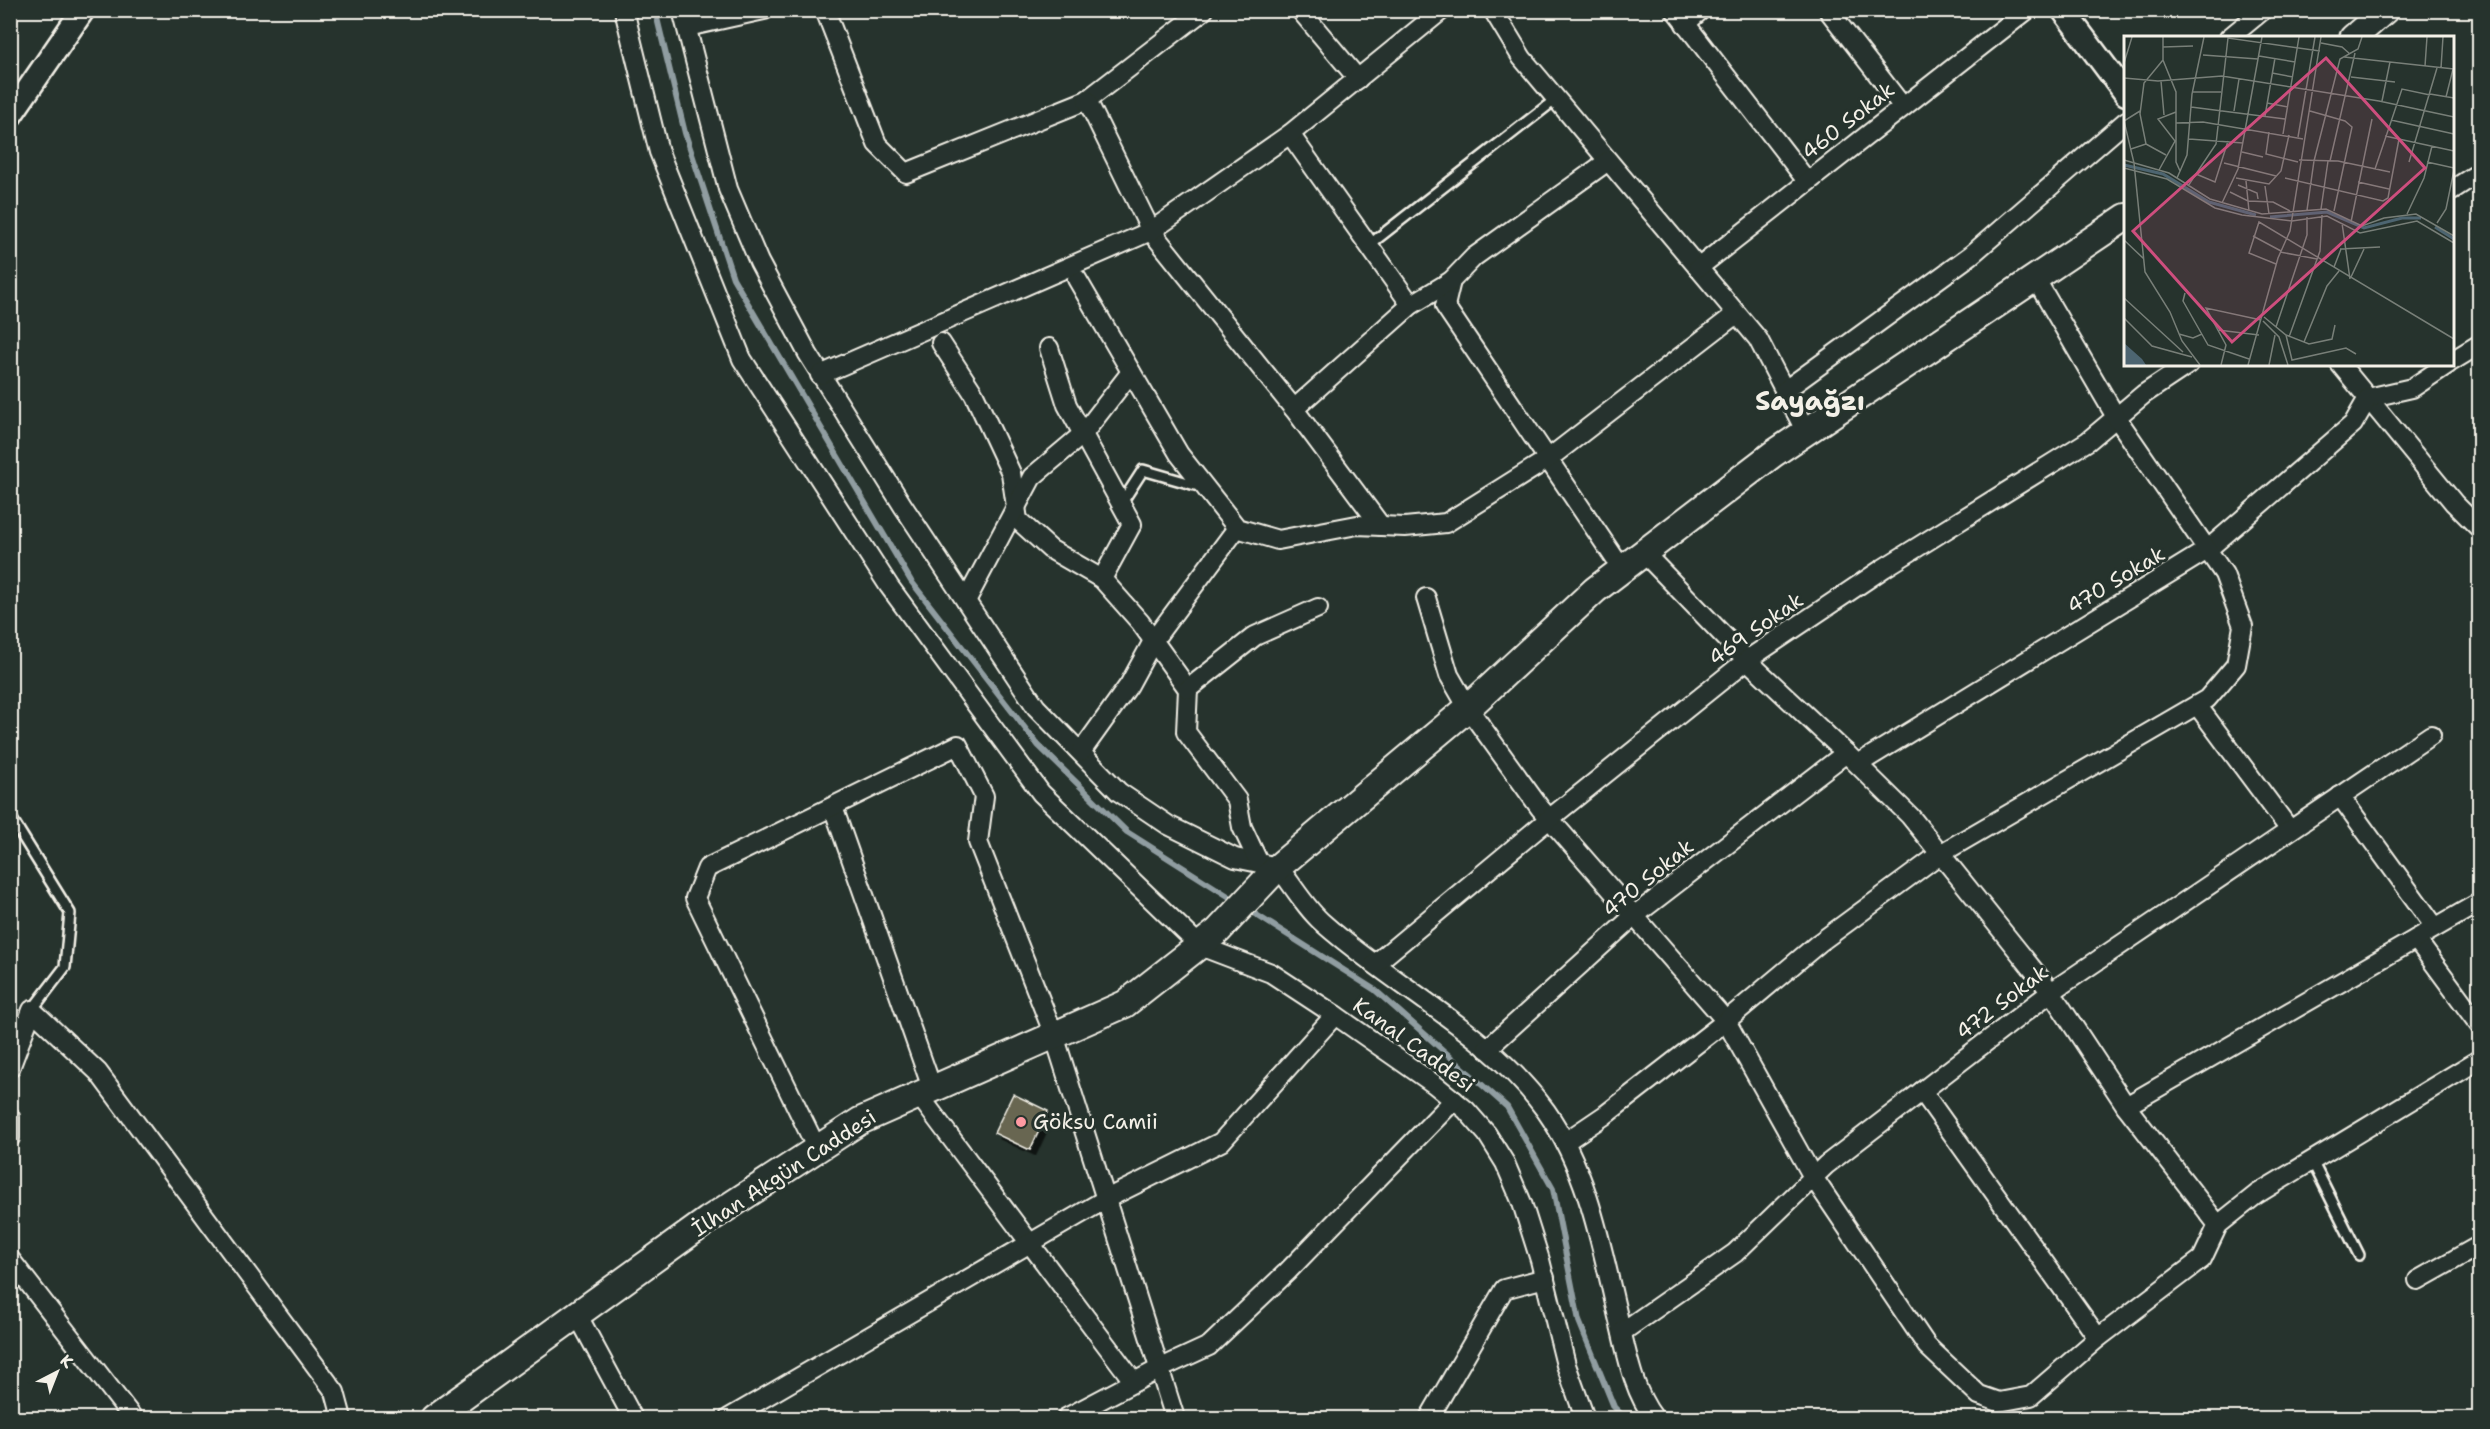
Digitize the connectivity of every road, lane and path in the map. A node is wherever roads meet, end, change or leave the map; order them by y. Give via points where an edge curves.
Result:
1 (83, 10) edge
2 (624, 10) edge
3 (764, 10) edge
4 (825, 10) edge
5 (1204, 10) edge
6 (1300, 10) edge
7 (1442, 10) edge
8 (1493, 10) edge
9 (1701, 10) edge
10 (1828, 10) edge
11 (2027, 10) edge
12 (2062, 10) edge
13 (2263, 10) edge
14 (2385, 10) edge
15 (1680, 17) edge
16 (684, 19) edge
17 (2231, 36) edge
18 (2355, 36) edge
19 (1358, 79) junction
20 (2124, 91) edge
21 (1556, 99) junction
22 (1087, 100) junction
23 (1903, 107) junction
24 (10, 116) edge
25 (2124, 123) edge
26 (1290, 134) junction
27 (1608, 161) junction
28 (2480, 172) edge
29 (1807, 181) junction
30 (2454, 189) edge
31 (2124, 218) edge
32 (1151, 231) junction
33 (1369, 245) junction
34 (1698, 268) junction
35 (2036, 278) junction
36 (1077, 279) dead end
37 (1451, 281) junction
38 (1411, 305) junction
39 (1736, 314) junction
40 (941, 343) dead end
41 (2480, 344) edge
42 (1049, 348) dead end
43 (2454, 361) edge
44 (2186, 366) edge
45 (2342, 366) edge
46 (2445, 366) edge
47 (1131, 372) junction
48 (820, 375) junction
49 (1784, 391) junction
50 (2368, 398) junction
51 (1294, 409) junction
52 (2116, 417) junction
53 (1806, 432) junction
54 (1083, 434) junction
55 (1548, 459) junction
56 (1205, 488) junction
57 (1121, 504) junction
58 (1016, 505) junction
59 (1381, 526) junction
60 (1237, 528) junction
61 (2480, 530) edge
62 (2207, 550) junction
63 (1644, 553) junction
64 (1622, 569) junction
65 (1102, 579) junction
66 (1426, 598) dead end
67 (966, 601) junction
68 (1318, 608) dead end
69 (1153, 641) junction
70 (1747, 660) junction
71 (1188, 689) junction
72 (2197, 705) junction
73 (1468, 708) junction
74 (2431, 735) dead end
75 (1081, 752) junction
76 (1852, 758) junction
77 (2340, 796) junction
78 (833, 807) junction
79 (10, 816) edge
80 (1549, 819) junction
81 (2290, 830) junction
82 (1940, 854) junction
83 (1267, 870) junction
84 (2480, 902) edge
85 (1634, 916) junction
86 (2435, 927) junction
87 (1209, 939) junction
88 (2416, 939) junction
89 (1375, 964) junction
90 (2051, 992) junction
91 (32, 1010) junction
92 (1335, 1015) junction
93 (1726, 1021) junction
94 (2480, 1026) edge
95 (1054, 1035) junction
96 (1487, 1049) junction
97 (2480, 1059) edge
98 (10, 1068) edge
99 (1922, 1090) junction
100 (925, 1091) junction
101 (1454, 1101) junction
102 (2126, 1106) junction
103 (10, 1117) edge
104 (10, 1138) edge
105 (1565, 1142) junction
106 (817, 1149) junction
107 (2312, 1161) junction
108 (1814, 1177) junction
109 (1106, 1199) junction
110 (2218, 1225) junction
111 (1029, 1244) junction
112 (2480, 1245) edge
113 (2359, 1255) dead end
114 (10, 1259) edge
115 (1545, 1278) junction
116 (2418, 1280) dead end
117 (577, 1314) junction
118 (1622, 1332) junction
119 (2098, 1338) junction
120 (1159, 1369) junction
121 (1134, 1382) junction
122 (133, 1419) edge
123 (342, 1419) edge
124 (434, 1419) edge
125 (633, 1419) edge
126 (729, 1419) edge
127 (1066, 1419) edge
128 (1174, 1419) edge
129 (1429, 1419) edge
130 (1586, 1419) edge
131 (1654, 1419) edge

1 - 24 street
2 - 87 street via 659,152 742,359 890,586 1041,793
3 - 16 street
4 - 22 street via 877,144 906,173
5 - 22 street
6 - 19 street
7 - 19 street
8 - 21 street via 1522,58
9 - 15 street
10 - 23 street
11 - 23 street, 460 Sokak
12 - 20 street
13 - 17 street
14 - 18 main road
15 - 29 street
16 - 48 street via 728,189 759,262
19 - 26 street
21 - 27 street
21 - 33 lane
22 - 32 street
23 - 29 street, 460 Sokak
25 - 49 street via 1971,255
26 - 32 street
26 - 33 street
27 - 34 street
27 - 37 street via 1474,256
28 - 30 street
29 - 34 street, 460 Sokak
31 - 35 main road, İlhan Akgün Caddesi
32 - 48 street
32 - 51 street
33 - 38 street
34 - 39 street
35 - 52 street
35 - 53 main road, İlhan Akgün Caddesi
36 - 47 street
37 - 38 street
37 - 55 street via 1445,306
38 - 51 street
39 - 49 street via 1758,339
39 - 55 street
40 - 58 street via 974,394 1011,473
41 - 43 street
42 - 54 street via 1067,405
44 - 52 street, 469 Sokak
45 - 50 street
46 - 50 street via 2412,388
47 - 54 street
47 - 56 street via 1179,453
48 - 67 street
49 - 53 street
50 - 61 street
50 - 62 street, 470 Sokak via 2353,424
51 - 59 street
52 - 62 street
52 - 70 street, 469 Sokak via 2088,441 1884,568
53 - 63 main road, İlhan Akgün Caddesi
54 - 57 street
54 - 58 street via 1032,477
55 - 59 street via 1446,523
55 - 64 street
56 - 57 lane via 1143,470
56 - 60 street
57 - 65 street via 1132,524
58 - 65 street via 1018,520 1050,549
58 - 67 street
59 - 60 street via 1357,525 1278,540
60 - 69 street
62 - 72 street via 2224,574 2243,626 2236,665
62 - 76 street, 470 Sokak
63 - 64 main road, İlhan Akgün Caddesi
63 - 70 street
64 - 73 main road, İlhan Akgün Caddesi
65 - 69 street
66 - 73 street via 1449,675
67 - 75 street via 1036,708
68 - 71 street via 1255,636
69 - 71 street
69 - 75 street via 1130,685
70 - 76 street
70 - 80 street, 469 Sokak
71 - 83 street via 1186,732 1237,800 1242,827
72 - 81 street
72 - 82 street
73 - 80 street
73 - 83 main road, İlhan Akgün Caddesi
74 - 77 street, 472 Sokak
75 - 83 street via 1119,792 1168,825
76 - 82 street via 1910,816
76 - 85 street, 470 Sokak
77 - 81 street, 472 Sokak
77 - 86 street
78 - 95 street via 958,745 984,796 978,842
78 - 100 street
78 - 106 street via 707,868 695,898
79 - 91 lane via 69,913 65,967
80 - 85 street
80 - 89 street, 469 Sokak
81 - 90 street, 472 Sokak
82 - 90 street
82 - 93 street via 1820,943
83 - 87 main road, İlhan Akgün Caddesi
83 - 89 street via 1322,923
84 - 86 street
85 - 93 street
85 - 96 street, 470 Sokak
86 - 88 street
87 - 92 street, Kanal Caddesi
87 - 95 main road, İlhan Akgün Caddesi via 1125,1004
88 - 94 street
88 - 102 street
89 - 96 street
90 - 99 street, 472 Sokak
90 - 102 street
91 - 98 street
91 - 123 street via 98,1072 335,1392
92 - 101 street, Kanal Caddesi
92 - 109 street via 1221,1142
93 - 105 street
93 - 108 street
95 - 100 main road, İlhan Akgün Caddesi
95 - 109 street
96 - 105 street via 1520,1078
97 - 107 street
99 - 108 street, 472 Sokak
99 - 119 street
100 - 106 main road, İlhan Akgün Caddesi via 860,1121
100 - 111 street
101 - 115 street, Kanal Caddesi via 1487,1134 1505,1163
101 - 120 street via 1209,1346
102 - 110 street
103 - 104 street
105 - 118 street via 1595,1224
106 - 117 main road, İlhan Akgün Caddesi via 708,1220
107 - 110 street via 2257,1194
107 - 113 lane
108 - 118 street, 472 Sokak via 1735,1253
108 - 119 street via 1927,1346 1979,1395 1999,1402 2031,1396
109 - 111 street
109 - 120 street
110 - 119 street via 2202,1259
111 - 121 street
111 - 126 street
112 - 116 street
114 - 122 street
115 - 129 street via 1504,1289
115 - 130 street, Kanal Caddesi via 1566,1365
117 - 124 main road, İlhan Akgün Caddesi
117 - 125 street
118 - 131 street via 1635,1383
120 - 121 street
120 - 128 street
121 - 127 street

